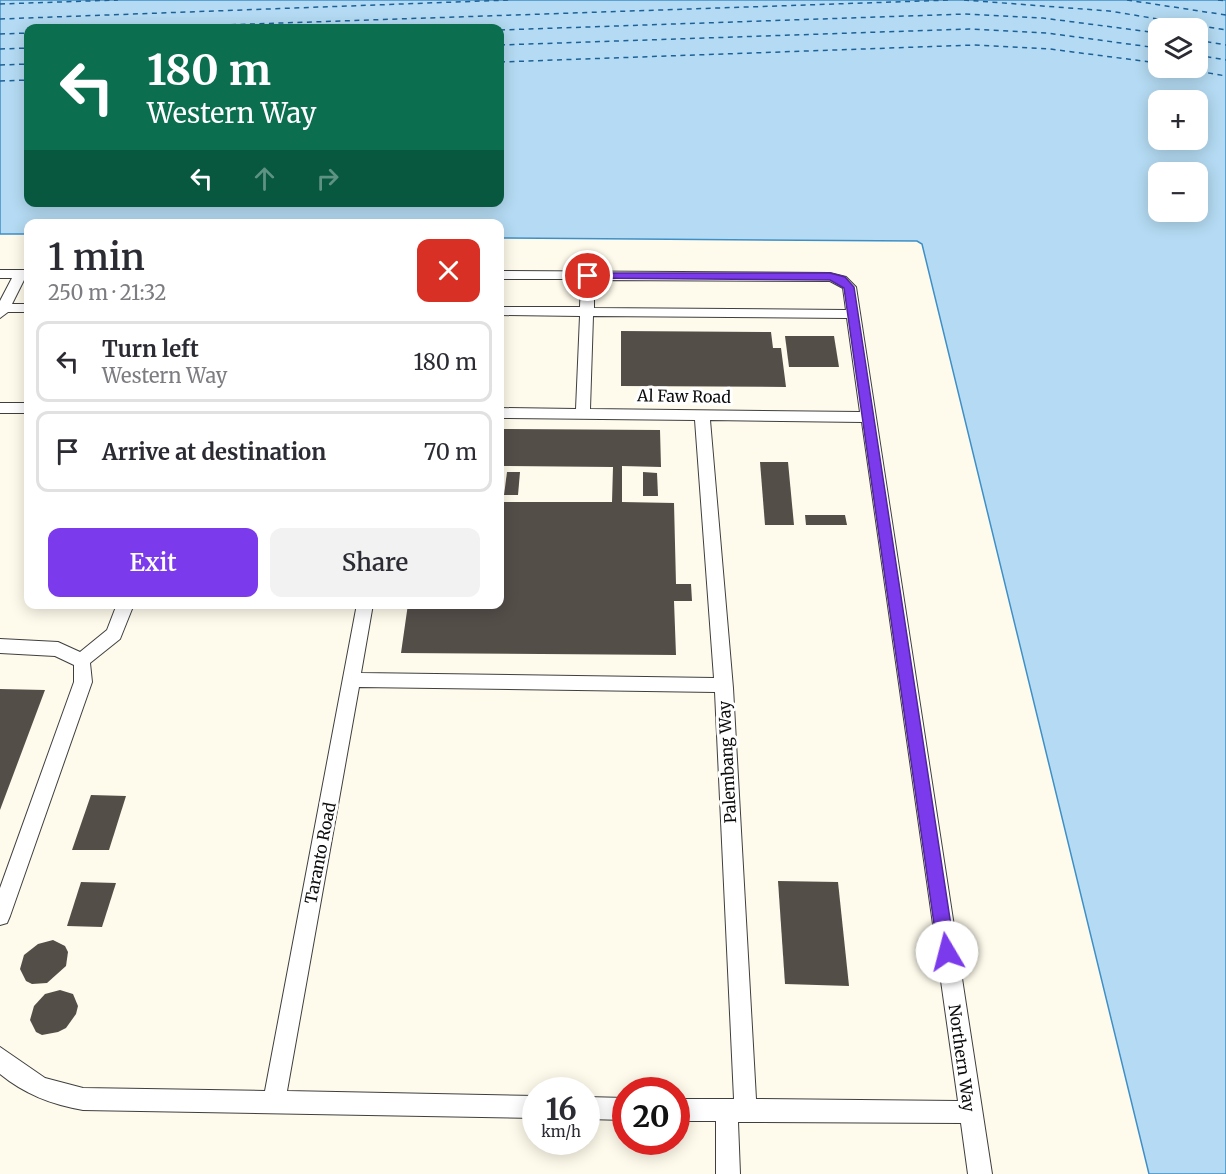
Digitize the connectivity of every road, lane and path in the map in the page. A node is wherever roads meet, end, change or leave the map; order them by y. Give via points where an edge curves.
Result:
1 (0, 274) edge
2 (24, 274) edge
3 (24, 276) edge
4 (504, 276) edge
5 (588, 276) junction
6 (24, 308) edge
7 (2, 311) edge
8 (504, 311) edge
9 (587, 312) junction
10 (854, 314) junction
11 (0, 408) edge
12 (24, 408) edge
13 (504, 413) edge
14 (583, 413) junction
15 (702, 414) junction
16 (869, 417) junction
17 (124, 609) edge
18 (364, 609) edge
19 (0, 646) edge
20 (81, 661) junction
21 (352, 680) junction
22 (723, 685) junction
23 (0, 916) edge
24 (0, 1058) edge
25 (274, 1102) junction
26 (522, 1107) edge
27 (690, 1110) edge
28 (737, 1111) junction
29 (970, 1112) junction
30 (728, 1174) edge
31 (980, 1174) edge

1 - 2 lane
3 - 7 lane
4 - 5 lane
5 - 9 lane
5 - 10 lane, Northern Way via 830,277 849,287
6 - 7 lane
8 - 9 lane
9 - 10 lane
9 - 14 lane
10 - 16 lane, Northern Way
11 - 12 lane
13 - 14 lane, Al Faw Road
14 - 15 lane, Al Faw Road
15 - 16 lane, Al Faw Road
15 - 22 lane, Palembang Way
16 - 29 lane, Northern Way
17 - 20 lane via 114,634
18 - 21 lane, Taranto Road
19 - 20 lane via 58,649
20 - 23 lane via 83,682
21 - 22 lane
21 - 25 lane, Taranto Road
22 - 28 lane, Palembang Way
24 - 25 lane via 34,1084 67,1097
25 - 26 lane
27 - 28 lane
28 - 29 lane
28 - 30 lane, Palembang Way
29 - 31 lane, Northern Way

